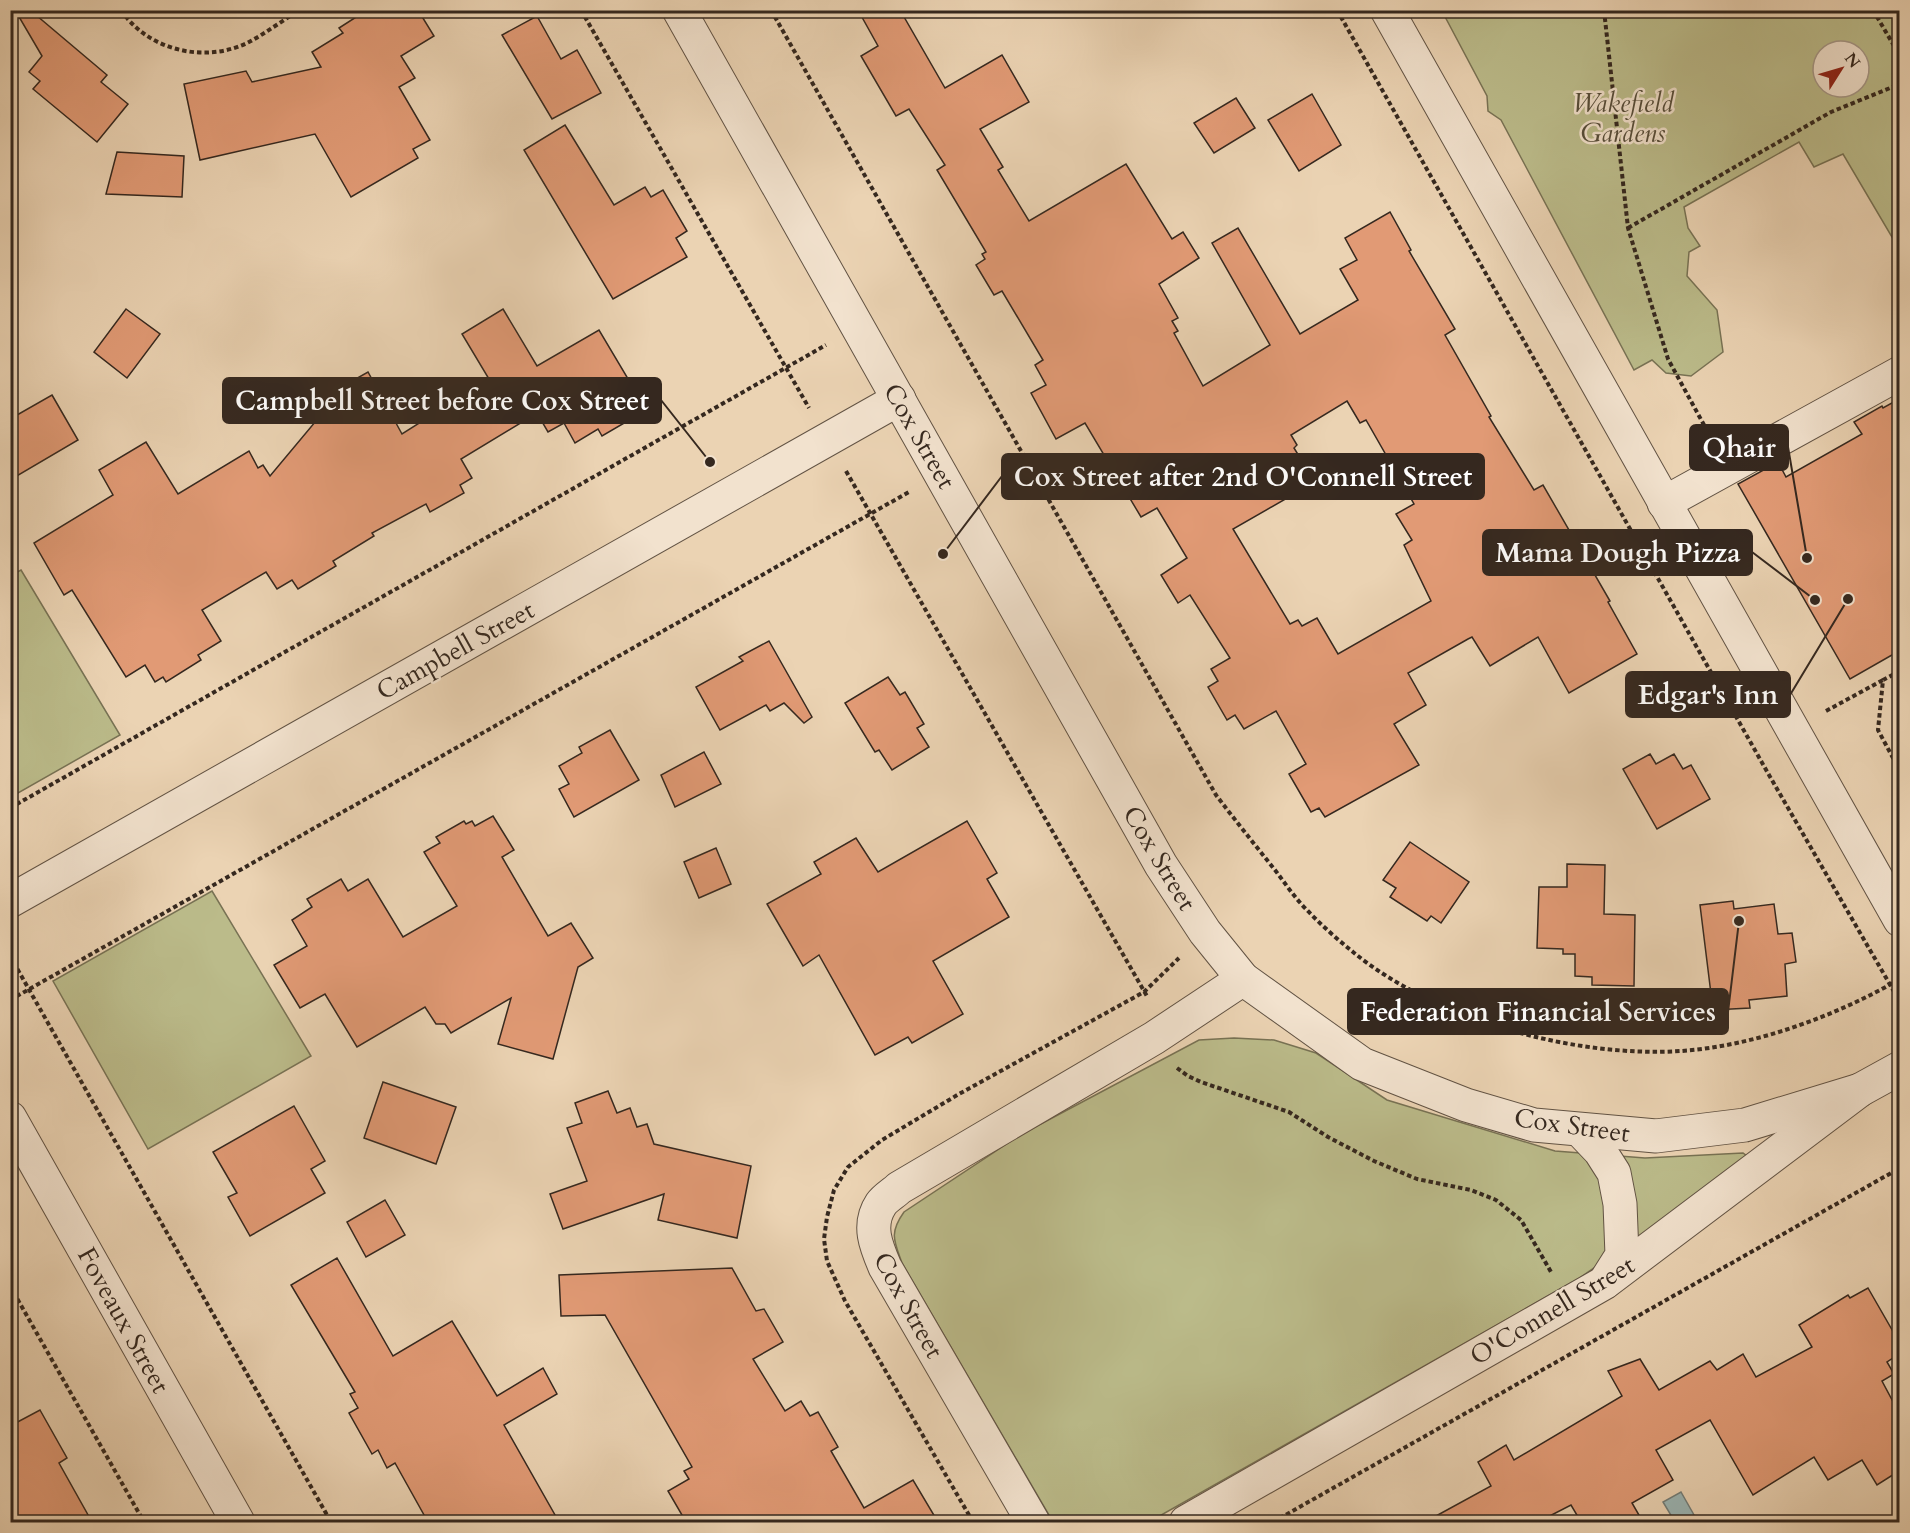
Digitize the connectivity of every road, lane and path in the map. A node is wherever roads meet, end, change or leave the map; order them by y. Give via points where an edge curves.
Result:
1 (121, 10) edge
2 (300, 10) edge
3 (581, 10) edge
4 (679, 10) edge
5 (771, 10) edge
6 (1337, 10) edge
7 (1387, 10) edge
8 (1604, 10) edge
9 (1873, 10) edge
10 (1899, 56) edge
11 (1899, 84) edge
12 (1899, 157) edge
13 (1899, 165) edge
14 (1628, 228) junction
15 (857, 326) junction
16 (787, 368) junction
17 (1899, 373) edge
18 (899, 399) junction
19 (828, 440) junction
20 (1728, 468) junction
21 (941, 474) junction
22 (1664, 503) junction
23 (871, 514) junction
24 (1899, 670) edge
25 (1883, 680) junction
26 (1820, 714) dead end
27 (1899, 771) edge
28 (10, 808) edge
29 (10, 901) edge
30 (1899, 920) edge
31 (10, 956) edge
32 (1243, 979) junction
33 (1899, 979) edge
34 (1890, 984) junction
35 (29, 989) junction
36 (10, 1000) edge
37 (1899, 1002) edge
38 (1154, 1038) junction
39 (1899, 1068) edge
40 (1860, 1090) junction
41 (10, 1118) edge
42 (1580, 1130) junction
43 (1899, 1168) edge
44 (1604, 1283) junction
45 (10, 1286) edge
46 (1569, 1304) junction
47 (144, 1522) edge
48 (238, 1522) edge
49 (331, 1522) edge
50 (1033, 1522) edge
51 (1186, 1522) edge
52 (1273, 1522) edge

1 - 2 path via 147,37 171,49 221,52 248,42
3 - 16 path
4 - 15 street, Cox Street
5 - 34 path via 1216,795 1305,909 1354,953 1407,989 1503,1029 1629,1050 1681,1051 1728,1044 1805,1023
6 - 34 path
7 - 22 street
8 - 14 path
9 - 10 path
11 - 14 path via 1831,112
12 - 13 path
14 - 20 path via 1668,359
15 - 16 path
15 - 18 street, Cox Street
16 - 19 path
16 - 28 path
17 - 20 street
18 - 19 street, Campbell Street
18 - 21 street, Cox Street
19 - 23 path
19 - 29 street, Campbell Street
20 - 22 street
21 - 23 path
21 - 32 street, Cox Street via 1161,865 1205,932
22 - 30 street
23 - 35 path
23 - 38 path via 1154,1009
24 - 25 path
25 - 26 path
25 - 27 path via 1878,730
31 - 35 path
32 - 38 street, Cox Street
32 - 42 street, Cox Street via 1362,1064 1466,1105 1534,1125
33 - 34 path
34 - 37 path
35 - 36 path
35 - 49 path
38 - 46 path via 1166,1057 1188,1077 1290,1112 1328,1137 1417,1179 1496,1200 1521,1220
38 - 50 street, Cox Street via 899,1188 882,1203 873,1224 875,1246 885,1267
39 - 40 street, O'Connell Street
40 - 42 street, Cox Street via 1745,1125 1656,1136
40 - 44 street, O'Connell Street
41 - 48 street, Foveaux Street
42 - 44 street via 1614,1173 1620,1204 1622,1255
43 - 52 path
44 - 46 street, O'Connell Street
45 - 47 path
46 - 51 street, O'Connell Street

